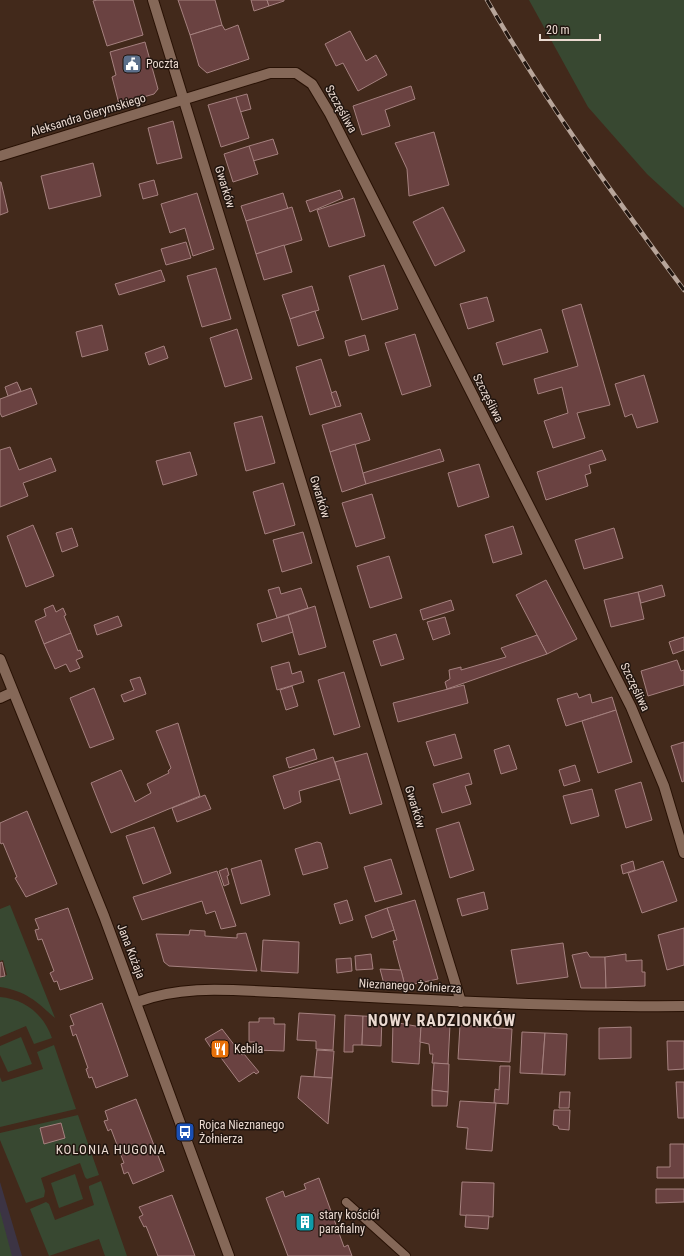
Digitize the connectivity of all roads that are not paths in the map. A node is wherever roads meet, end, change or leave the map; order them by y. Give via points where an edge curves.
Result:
1 (153, 0) edge
2 (184, 100) junction
3 (0, 156) edge
4 (0, 659) edge
5 (13, 692) junction
6 (0, 698) edge
7 (684, 853) edge
8 (137, 1002) junction
9 (461, 1002) junction
10 (684, 1006) edge
11 (346, 1202) dead end
12 (229, 1256) edge
13 (406, 1256) edge

1 - 2 street, Gwarków
2 - 3 street, Aleksandra Gierymskiego
2 - 7 street, Szczęśliwa via 270,72 296,73 312,84 330,114 631,707 664,786
2 - 9 street, Gwarków
4 - 5 street, Jana Kużaja
5 - 6 street
5 - 8 street, Jana Kużaja
8 - 9 street, Nieznanego Żołnierza via 181,990
8 - 12 street, Jana Kużaja
9 - 10 street, Nieznanego Żołnierza
11 - 13 lane

